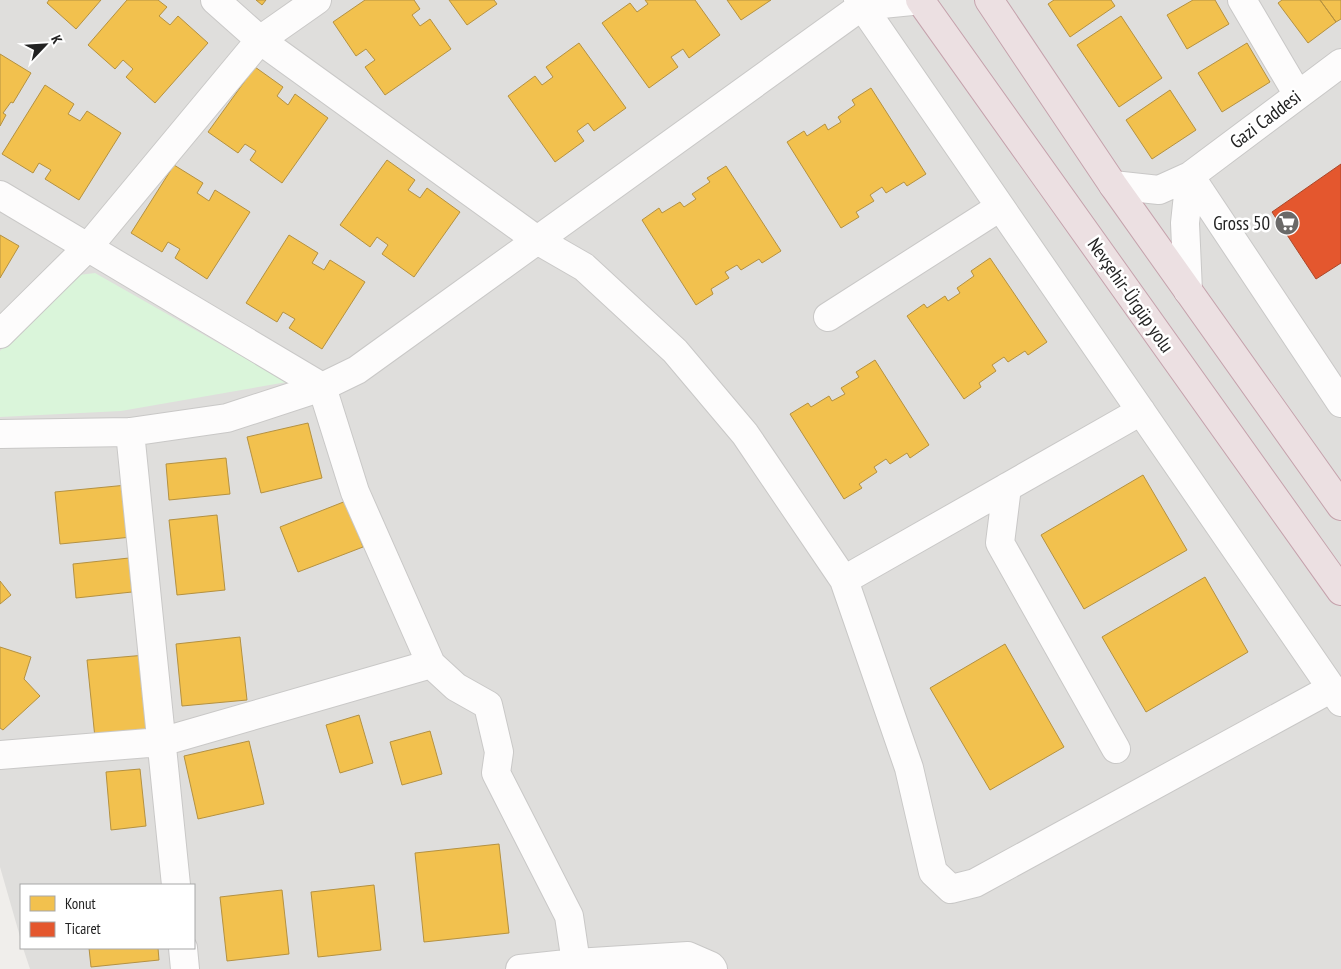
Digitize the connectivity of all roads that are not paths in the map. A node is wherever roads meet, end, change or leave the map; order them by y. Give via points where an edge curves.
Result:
1 (216, 0) edge
2 (316, 0) edge
3 (921, 0) edge
4 (990, 0) edge
5 (1242, 0) edge
6 (861, 2) edge
7 (260, 40) junction
8 (1341, 63) edge
9 (1298, 95) junction
10 (1190, 176) junction
11 (1112, 185) junction
12 (0, 195) edge
13 (1000, 207) junction
14 (537, 240) junction
15 (88, 248) junction
16 (1188, 291) junction
17 (828, 317) dead end
18 (0, 334) edge
19 (322, 387) junction
20 (1341, 403) edge
21 (1141, 412) junction
22 (130, 432) junction
23 (0, 434) edge
24 (1007, 487) junction
25 (1341, 506) edge
26 (844, 580) junction
27 (1341, 591) edge
28 (431, 664) junction
29 (1336, 695) edge
30 (161, 742) junction
31 (1116, 749) dead end
32 (0, 755) edge
33 (176, 884) edge
34 (183, 949) edge
35 (576, 963) junction
36 (185, 969) edge
37 (520, 969) edge
38 (712, 969) edge

1 - 7 street
2 - 7 street
3 - 6 street
3 - 27 highway, Nevşehir-Ürgüp yolu
4 - 11 highway
5 - 9 street
6 - 13 street
6 - 14 street
7 - 14 street
7 - 15 street
8 - 9 street, Gazi Caddesi
9 - 10 street, Gazi Caddesi
10 - 11 street, Gazi Caddesi via 1158,190
10 - 16 street via 1185,223
10 - 20 street
11 - 16 highway
12 - 15 street
13 - 17 street
13 - 21 street
14 - 19 street via 357,370
14 - 26 street via 584,267 675,351 745,434
15 - 18 street
15 - 19 street
16 - 25 highway
19 - 22 street via 227,418
19 - 28 street via 355,492
21 - 24 street
21 - 29 street
22 - 23 street
22 - 30 street
24 - 26 street
24 - 31 street via 1000,543
26 - 29 street via 909,768 934,872 951,888 975,883
28 - 30 street
28 - 35 street via 456,688 488,705 499,752 496,773 569,916
30 - 32 street
30 - 33 street
34 - 36 street
35 - 37 street
35 - 38 street via 688,956

